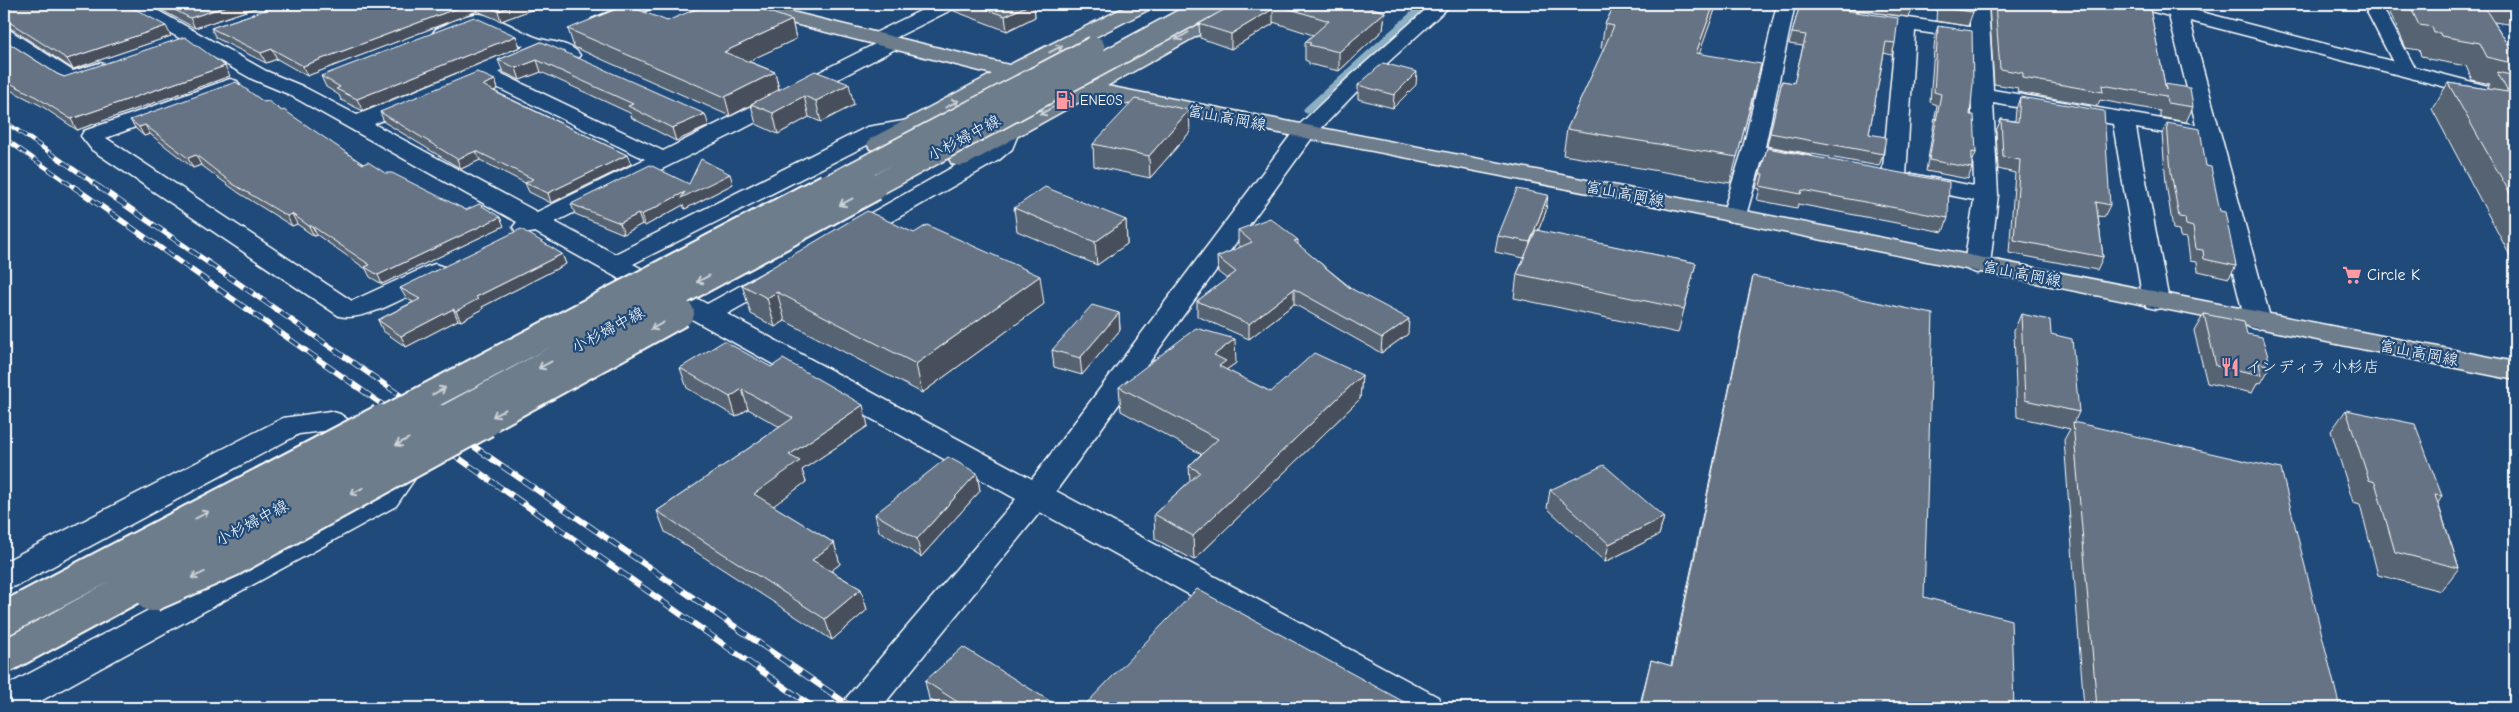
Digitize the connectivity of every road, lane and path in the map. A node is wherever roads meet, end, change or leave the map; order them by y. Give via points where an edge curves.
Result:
1 (133, 4) edge
2 (645, 4) edge
3 (738, 4) edge
4 (948, 4) edge
5 (1145, 4) edge
6 (1175, 4) edge
7 (1212, 4) edge
8 (1240, 4) edge
9 (1443, 4) edge
10 (1979, 4) edge
11 (2145, 4) edge
12 (2372, 4) edge
13 (1792, 6) edge
14 (2177, 8) edge
15 (1841, 14) edge
16 (1906, 24) junction
17 (219, 28) edge
18 (4, 36) edge
19 (1981, 36) junction
20 (193, 37) junction
21 (423, 40) edge
22 (885, 41) junction
23 (540, 46) junction
24 (165, 47) edge
25 (118, 63) edge
26 (588, 63) edge
27 (2406, 70) junction
28 (1013, 71) junction
29 (482, 72) junction
30 (259, 75) junction
31 (322, 80) edge
32 (295, 90) junction
33 (1085, 90) junction
34 (1983, 94) junction
35 (2515, 99) edge
36 (704, 114) edge
37 (2123, 119) junction
38 (355, 124) junction
39 (731, 126) junction
40 (909, 127) junction
41 (1008, 132) junction
42 (1304, 133) junction
43 (2210, 134) junction
44 (1753, 152) junction
45 (663, 159) junction
46 (1828, 166) edge
47 (1986, 196) junction
48 (1734, 215) junction
49 (536, 222) junction
50 (509, 235) edge
51 (827, 247) edge
52 (456, 261) edge
53 (802, 262) edge
54 (614, 264) junction
55 (1977, 265) junction
56 (2156, 301) junction
57 (707, 315) junction
58 (2258, 321) junction
59 (2515, 371) edge
60 (1035, 497) junction
61 (4, 577) edge
62 (4, 614) edge
63 (4, 619) edge
64 (4, 659) edge
65 (4, 704) edge
66 (860, 708) edge
67 (1425, 708) edge

1 - 20 street
2 - 23 street
3 - 22 main road, 富山高岡線
4 - 22 street
28 -> 5 main road
63 -> 6 main road, 小杉婦中線, bridge
7 -> 64 main road, 小杉婦中線, bridge
8 -> 33 main road
9 - 42 street via 1354,83
10 - 19 street
11 - 14 street
12 - 27 street
13 - 44 street
14 - 27 street
14 - 43 street
15 - 16 street
16 - 19 street
16 - 47 street via 1884,176
17 - 20 street
18 - 25 street via 71,79
19 - 34 street
20 - 24 street
20 - 30 street
21 - 23 street via 478,19
22 - 28 main road, 富山高岡線
22 - 39 street
23 - 26 street via 553,47
23 - 29 street
27 - 35 street
28 - 33 main road, 富山高岡線
40 -> 28 main road
29 - 38 street
29 - 45 street
30 - 32 street
30 - 52 street via 92,136 100,145 348,310 369,304
31 - 32 street
32 - 38 street
33 -> 41 main road
33 - 42 main road, 富山高岡線
34 - 37 street
34 - 47 street
36 - 39 street
37 - 43 street
37 - 56 street
38 - 49 street
39 - 45 street
40 - 54 street via 875,132
40 - 62 main road via 200,495
41 - 51 street via 1004,144 991,155
41 -> 64 main road, bridge via 232,560
42 - 48 main road, 富山高岡線
42 - 60 street
43 - 58 street
44 - 46 street
44 - 48 street
45 - 49 street
47 - 55 street
48 - 55 main road, 富山高岡線
49 - 50 street
49 - 54 street
53 - 57 street
54 - 57 street
55 - 56 main road, 富山高岡線
56 - 58 main road, 富山高岡線
57 - 60 street
58 - 59 main road, 富山高岡線
60 - 66 street
60 - 67 street
61 - 65 street via 293,425 330,421 403,474 385,498

